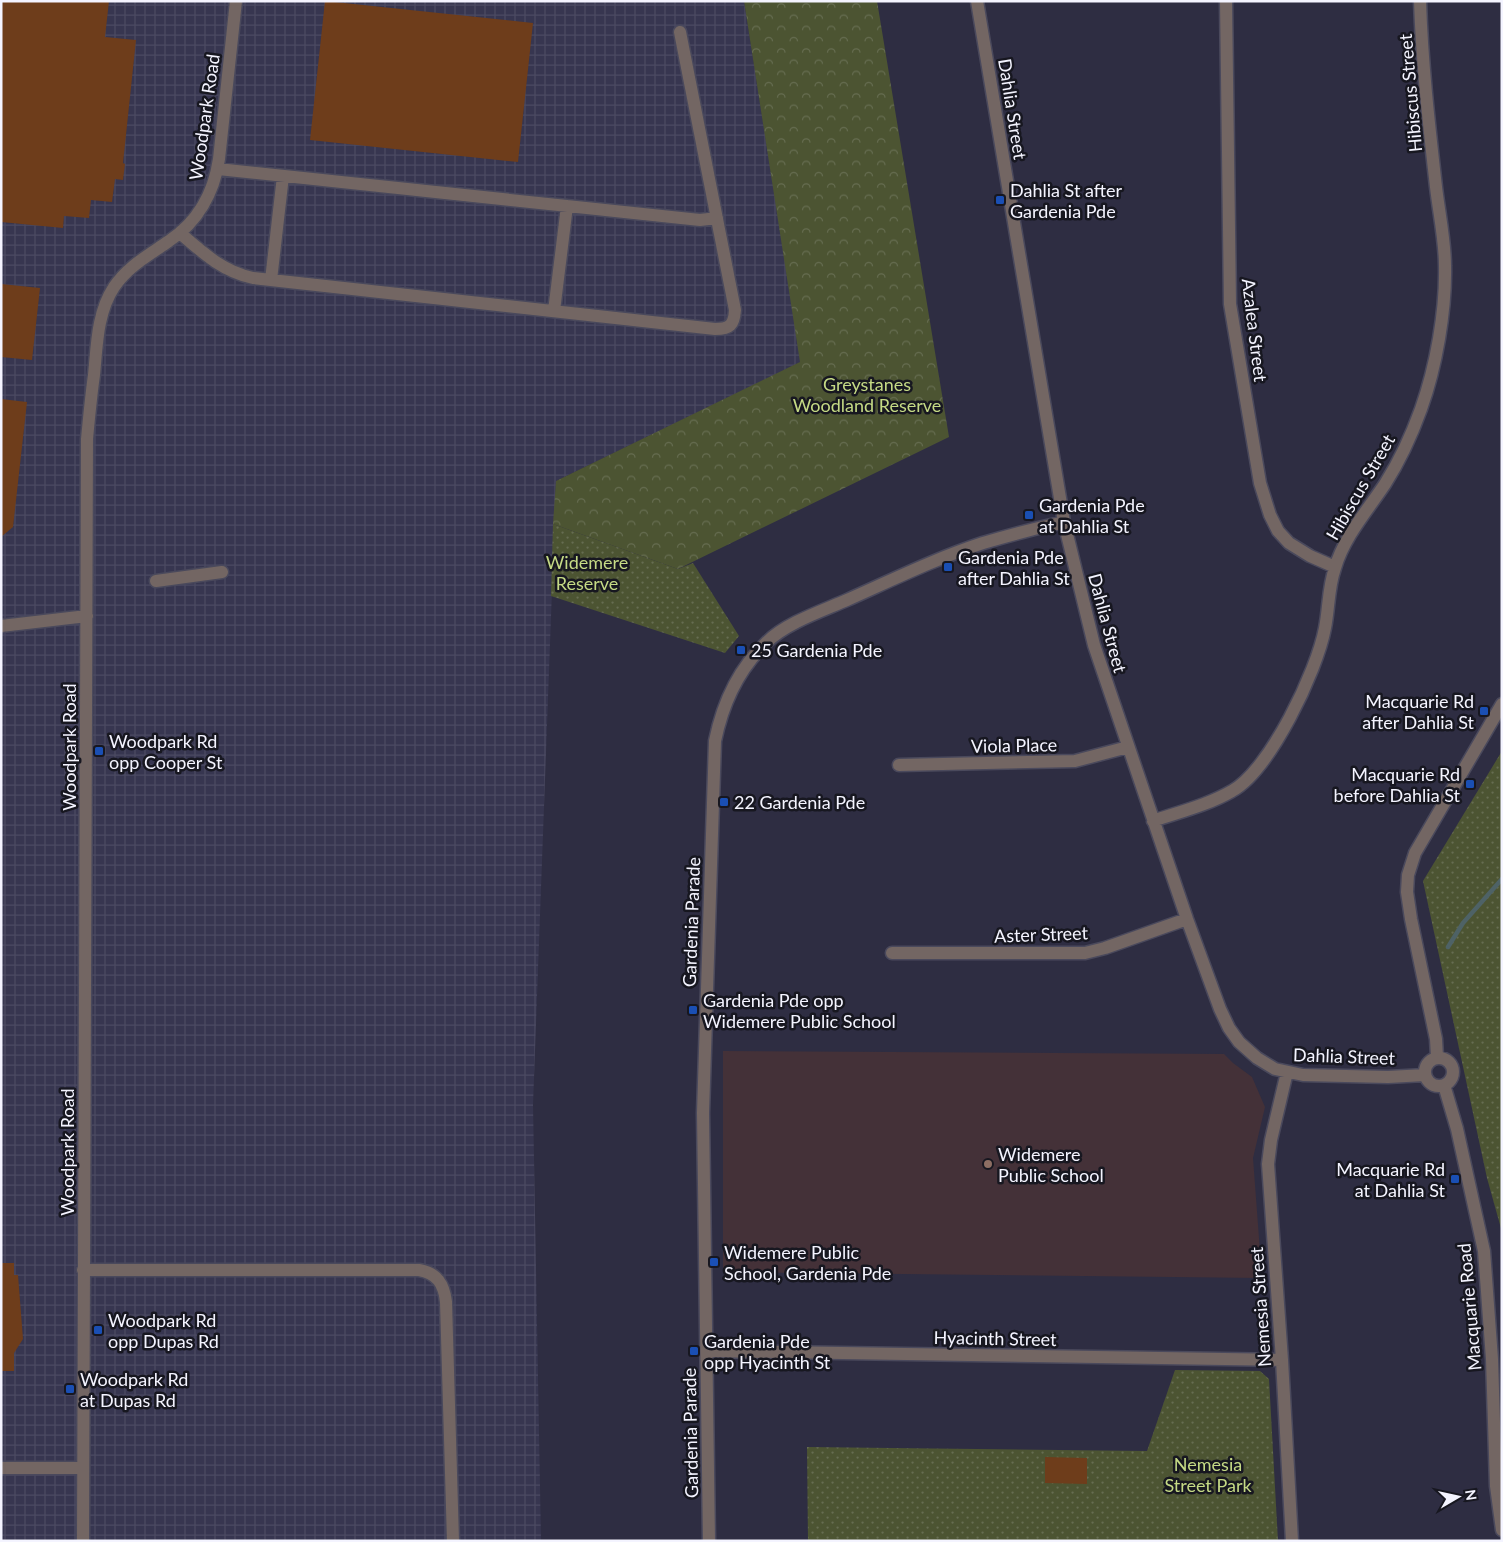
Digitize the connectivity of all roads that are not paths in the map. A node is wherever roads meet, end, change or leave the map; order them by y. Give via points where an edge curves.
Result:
1 (236, 1) edge
2 (977, 1) edge
3 (1226, 1) edge
4 (1420, 1) edge
5 (680, 32) dead end
6 (218, 169) junction
7 (283, 176) junction
8 (567, 206) junction
9 (717, 218) junction
10 (180, 233) junction
11 (271, 280) junction
12 (554, 311) junction
13 (1064, 522) junction
14 (1335, 567) junction
15 (222, 572) dead end
16 (156, 581) dead end
17 (88, 616) junction
18 (1, 626) edge
19 (1502, 704) edge
20 (1128, 747) junction
21 (899, 765) dead end
22 (1153, 821) junction
23 (1187, 919) junction
24 (892, 953) dead end
25 (1437, 1057) junction
26 (1287, 1072) junction
27 (1425, 1075) junction
28 (1444, 1085) junction
29 (84, 1270) junction
30 (706, 1351) junction
31 (1282, 1360) junction
32 (1, 1468) edge
33 (82, 1468) junction
34 (1502, 1530) edge
35 (83, 1541) edge
36 (453, 1541) edge
37 (709, 1541) edge
38 (1292, 1541) edge

1 - 6 street, Woodpark Road
2 - 13 street, Dahlia Street
3 - 14 street, Azalea Street via 1230,304 1260,483 1278,531 1289,543
4 - 14 street, Hibiscus Street via 1424,86 1445,266 1442,320 1421,408 1403,451 1386,482 1354,527
5 - 9 street
6 - 7 street
6 - 10 street, Woodpark Road via 203,206
7 - 8 street
7 - 11 street
8 - 9 street via 700,220
8 - 12 street
9 - 12 street via 735,310 734,319 727,328
10 - 11 street via 212,261 240,275
10 - 17 street, Woodpark Road via 140,259 122,277 113,288 100,321 87,439
11 - 12 street
13 - 20 street, Dahlia Street via 1094,645
13 - 30 street, Gardenia Parade via 973,547 798,621 768,640 745,665 730,691 720,716 716,741 710,884 703,1113
14 - 22 street, Hibiscus Street via 1325,628 1315,661 1273,747 1255,773 1233,791
15 - 16 street
17 - 18 street
17 - 29 street, Woodpark Road
19 - 25 street via 1415,852 1408,875 1411,919
20 - 21 street, Viola Place via 1075,761
20 - 22 street, Dahlia Street
22 - 23 street, Dahlia Street
23 - 24 street, Aster Street via 1085,953
23 - 26 street, Dahlia Street via 1220,1009 1233,1035 1257,1058 1274,1069
25 - 27 street via 1427,1063
25 - 28 street via 1446,1059 1452,1066 1451,1079
26 - 27 street, Dahlia Street via 1388,1077
26 - 31 street, Nemesia Street via 1268,1164
27 - 28 street via 1432,1084
28 - 34 street, Macquarie Road via 1484,1251 1496,1486
29 - 33 street, Woodpark Road
29 - 36 street via 419,1270 435,1276 442,1284 446,1302
30 - 31 street, Hyacinth Street
30 - 37 street, Gardenia Parade
31 - 38 street, Nemesia Street
32 - 33 street
33 - 35 street, Woodpark Road

